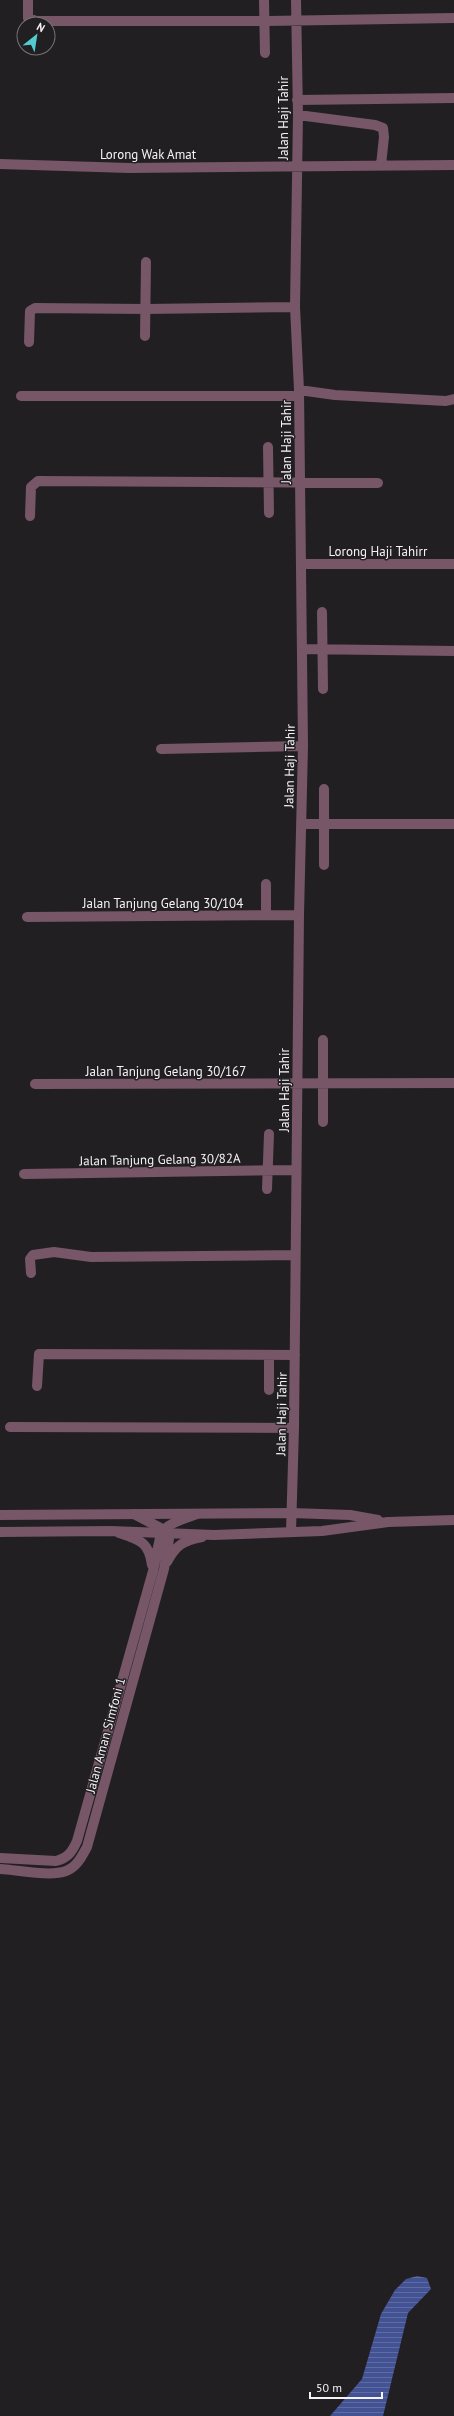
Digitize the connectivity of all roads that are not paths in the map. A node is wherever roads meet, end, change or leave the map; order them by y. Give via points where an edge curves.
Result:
1 (28, 0) edge
2 (264, 0) edge
3 (296, 0) edge
4 (454, 18) edge
5 (265, 21) junction
6 (296, 21) junction
7 (265, 53) dead end
8 (454, 98) edge
9 (297, 100) junction
10 (298, 115) junction
11 (0, 164) edge
12 (296, 165) junction
13 (381, 165) junction
14 (454, 165) edge
15 (146, 262) dead end
16 (296, 307) junction
17 (146, 309) junction
18 (145, 336) dead end
19 (30, 342) dead end
20 (299, 393) junction
21 (21, 396) dead end
22 (454, 399) edge
23 (268, 447) dead end
24 (269, 483) junction
25 (299, 483) junction
26 (378, 483) dead end
27 (269, 513) dead end
28 (30, 516) dead end
29 (302, 564) junction
30 (454, 564) edge
31 (322, 612) dead end
32 (303, 649) junction
33 (323, 650) junction
34 (454, 651) edge
35 (323, 689) dead end
36 (303, 746) junction
37 (161, 749) dead end
38 (324, 789) dead end
39 (301, 824) junction
40 (324, 824) junction
41 (454, 824) edge
42 (324, 865) dead end
43 (266, 884) dead end
44 (266, 915) junction
45 (298, 916) junction
46 (27, 917) dead end
47 (323, 1040) dead end
48 (297, 1083) junction
49 (323, 1083) junction
50 (454, 1083) edge
51 (35, 1084) dead end
52 (323, 1122) dead end
53 (269, 1134) dead end
54 (296, 1170) junction
55 (267, 1171) junction
56 (24, 1174) dead end
57 (267, 1189) dead end
58 (295, 1255) junction
59 (31, 1273) dead end
60 (269, 1355) junction
61 (295, 1355) junction
62 (37, 1386) dead end
63 (269, 1390) dead end
64 (10, 1427) dead end
65 (294, 1428) junction
66 (134, 1514) junction
67 (198, 1514) junction
68 (291, 1514) junction
69 (0, 1515) edge
70 (454, 1520) edge
71 (388, 1522) junction
72 (111, 1531) junction
73 (165, 1531) junction
74 (0, 1532) edge
75 (291, 1532) junction
76 (214, 1535) junction
77 (164, 1569) junction
78 (153, 1571) junction
79 (0, 1858) edge
80 (0, 1869) edge

1 - 5 street via 28,18 36,21
2 - 5 street
3 - 6 street, Jalan Haji Tahir
4 - 6 street
5 - 6 street
5 - 7 street
6 - 9 street, Jalan Haji Tahir
8 - 9 street
9 - 10 street, Jalan Haji Tahir
10 - 12 street, Jalan Haji Tahir
10 - 13 street via 383,128
11 - 12 street, Lorong Wak Amat via 129,168
12 - 13 street, Lorong Wak Amat
12 - 16 street, Jalan Haji Tahir
13 - 14 street, Lorong Wak Amat
15 - 17 street
16 - 17 street
16 - 20 street, Jalan Haji Tahir
17 - 18 street
17 - 19 street via 35,308 30,311
20 - 21 street
20 - 22 street via 438,401
20 - 25 street, Jalan Haji Tahir
23 - 24 street
24 - 25 street
24 - 27 street
24 - 28 street via 38,481 31,487
25 - 26 street
25 - 29 street, Jalan Haji Tahir
29 - 30 street, Lorong Haji Tahirr
29 - 32 street, Jalan Haji Tahir
31 - 33 street
32 - 33 street
32 - 36 street, Jalan Haji Tahir
33 - 34 street
33 - 35 street
36 - 37 street
36 - 39 street, Jalan Haji Tahir
38 - 40 street
39 - 40 street
39 - 45 street, Jalan Haji Tahir
40 - 41 street
40 - 42 street
43 - 44 street
44 - 45 street, Jalan Tanjung Gelang 30/104
44 - 46 street, Jalan Tanjung Gelang 30/104
45 - 48 street, Jalan Haji Tahir
47 - 49 street
48 - 49 street, Jalan Tanjung Gelang 30/167
48 - 51 street, Jalan Tanjung Gelang 30/167
48 - 54 street, Jalan Haji Tahir
49 - 50 street, Jalan Tanjung Gelang 30/167
49 - 52 street
53 - 55 street
54 - 55 street, Jalan Tanjung Gelang 30/82A
54 - 58 street, Jalan Haji Tahir
55 - 56 street, Jalan Tanjung Gelang 30/82A
55 - 57 street
58 - 59 street via 91,1257 54,1252 33,1255 30,1259
58 - 61 street, Jalan Haji Tahir
60 - 61 street
60 - 62 street via 39,1354
60 - 63 street
61 - 65 street, Jalan Haji Tahir
64 - 65 street
65 - 68 street, Jalan Haji Tahir
66 - 67 street
66 - 69 street
66 - 73 street
67 - 68 street
67 - 73 street
68 - 71 street via 350,1515
68 - 75 street, Jalan Haji Tahir
70 - 71 street
71 - 75 street
72 - 73 street
72 - 74 street
72 - 78 street via 139,1539 150,1551
73 - 76 street
73 - 77 street, Jalan Aman Simfoni 1
73 - 78 street, Jalan Aman Simfoni 1
75 - 76 street
76 - 77 street via 187,1540 178,1545
77 - 80 street, Jalan Aman Simfoni 1 via 87,1847 80,1860 66,1871 52,1873
78 - 79 street, Jalan Aman Simfoni 1 via 78,1841 65,1858 56,1861

